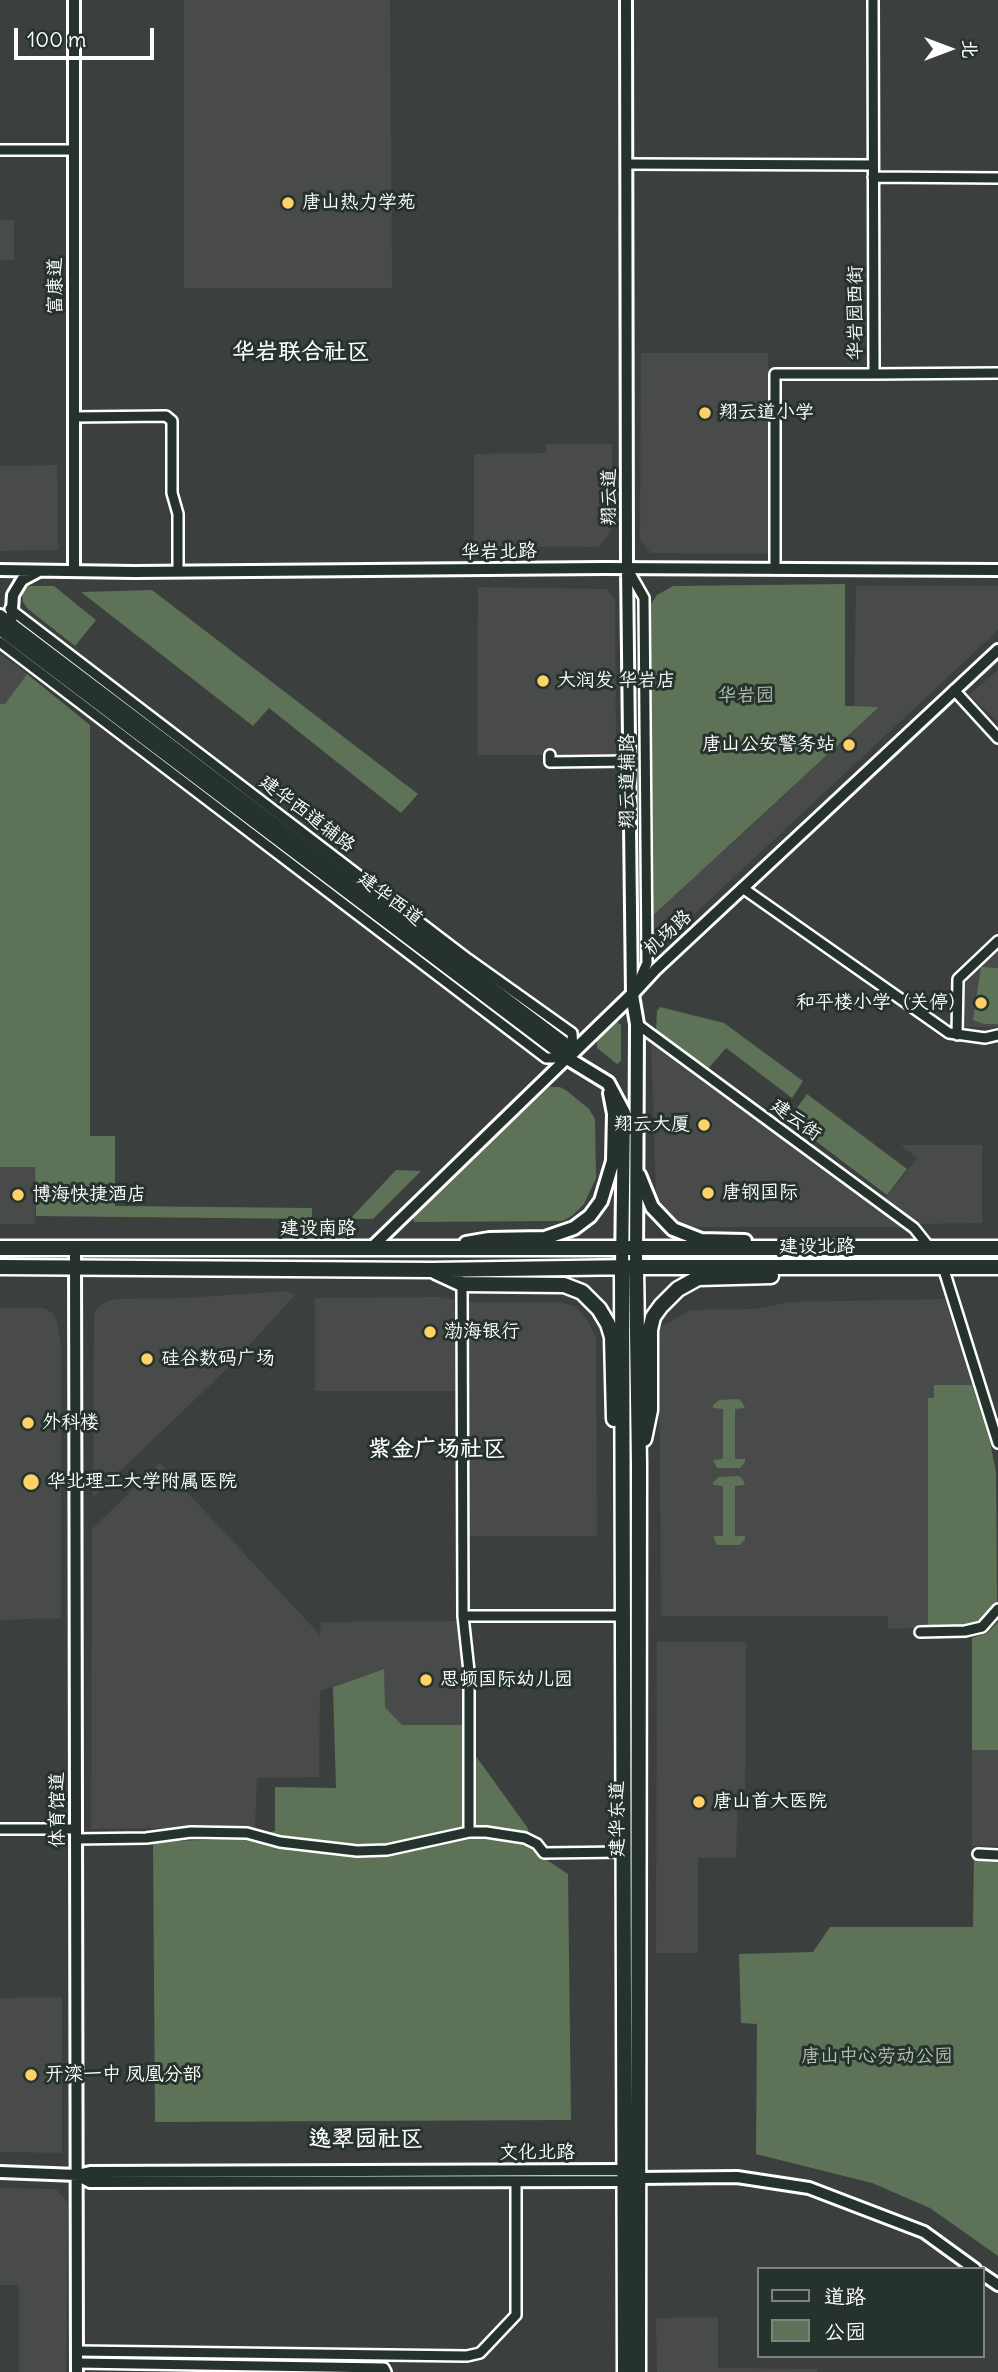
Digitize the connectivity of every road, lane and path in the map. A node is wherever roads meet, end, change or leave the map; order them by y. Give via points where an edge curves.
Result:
1 (74, 0) edge
2 (626, 0) edge
3 (873, 0) edge
4 (0, 150) edge
5 (74, 150) junction
6 (627, 164) junction
7 (873, 165) junction
8 (873, 177) junction
9 (998, 178) edge
10 (998, 373) edge
11 (874, 374) junction
12 (74, 417) junction
13 (627, 568) junction
14 (775, 569) junction
15 (0, 570) edge
16 (998, 570) edge
17 (40, 571) junction
18 (74, 571) junction
19 (178, 571) junction
20 (0, 601) edge
21 (5, 612) edge
22 (6, 626) edge
23 (0, 642) edge
24 (998, 650) edge
25 (954, 690) junction
26 (998, 738) edge
27 (550, 755) dead end
28 (630, 761) junction
29 (744, 889) junction
30 (998, 940) edge
31 (632, 995) junction
32 (616, 1011) junction
33 (637, 1024) junction
34 (591, 1033) junction
35 (957, 1035) junction
36 (998, 1035) edge
37 (570, 1054) junction
38 (583, 1066) junction
39 (608, 1083) junction
40 (636, 1168) junction
41 (0, 1248) edge
42 (75, 1248) junction
43 (832, 1248) junction
44 (930, 1248) junction
45 (998, 1248) edge
46 (370, 1249) junction
47 (436, 1249) junction
48 (629, 1249) junction
49 (843, 1266) junction
50 (75, 1267) junction
51 (943, 1267) junction
52 (998, 1267) edge
53 (0, 1268) edge
54 (629, 1268) junction
55 (432, 1270) junction
56 (462, 1284) junction
57 (998, 1443) edge
58 (631, 1464) junction
59 (998, 1609) edge
60 (463, 1616) junction
61 (624, 1616) junction
62 (920, 1632) dead end
63 (0, 1829) edge
64 (468, 1832) junction
65 (76, 1834) junction
66 (625, 1852) junction
67 (978, 1854) dead end
68 (998, 1855) edge
69 (0, 2172) edge
70 (77, 2175) junction
71 (629, 2177) junction
72 (516, 2183) junction
73 (972, 2267) edge
74 (77, 2351) junction
75 (77, 2368) edge
76 (386, 2372) edge
77 (625, 2372) edge
78 (638, 2372) edge

1 - 5 street, 富康道
2 - 6 street, 翔云道
3 - 7 street, 华岩园西街
4 - 5 street
5 - 12 street, 富康道
6 - 7 street
6 - 13 street, 翔云道
7 - 8 street, 华岩园西街
8 - 9 street
8 - 11 street, 华岩园西街
10 - 11 street
11 - 14 street, 华岩园西街 via 775,374
12 - 18 street, 富康道
12 - 19 street via 166,416 172,421
13 - 14 street, 华岩北路
13 - 19 street, 华岩北路
13 - 28 street, 翔云道
13 - 31 street, 翔云道辅路 via 644,598 647,963
14 - 16 street, 华岩北路
15 - 17 street, 华岩北路
17 - 18 street, 华岩北路
17 - 21 street via 22,580
18 - 19 street, 华岩北路
20 - 21 street
21 - 22 main road, 建华西道
21 - 37 street, 建华西道辅路 via 572,1033
22 - 37 main road, 建华西道
23 - 37 street via 546,1058
24 - 25 street, 机场路
25 - 26 street
25 - 29 street, 机场路
27 - 28 street via 550,762
28 - 31 street, 翔云道
29 - 31 street, 机场路
29 - 35 street via 926,1018
30 - 35 street via 958,979
31 - 32 main road, 机场路
31 - 33 main road, 建华西道
32 - 33 main road
32 - 34 main road, 机场路
33 - 40 main road, 建华西道
33 - 44 street, 建云街 via 914,1228
34 - 37 main road, 机场路
34 - 38 main road via 582,1047
35 - 36 street
37 - 38 main road, 建华西道
37 - 46 street, 机场路
38 - 39 main road, 建华西道
39 - 47 main road via 614,1114 613,1161 601,1201 590,1216 574,1228 545,1238 489,1239
39 - 48 main road, 建华西道 via 624,1113
40 - 43 main road via 652,1207 683,1234 701,1240
40 - 48 main road, 建华西道
41 - 42 main road, 建设南路
42 - 46 main road, 建设南路
42 - 50 street, 体育馆道
43 - 44 main road, 建设北路
43 - 48 main road, 建设北路
44 - 45 main road, 建设北路
46 - 47 main road, 建设南路
47 - 48 main road, 建设南路
48 - 54 main road, 建华西道
49 - 51 main road, 建设北路
49 - 54 main road, 建设北路
49 - 58 main road via 784,1275 698,1278 667,1298 650,1330 650,1410
50 - 53 main road, 建设南路
50 - 55 main road, 建设南路
50 - 65 street, 体育馆道
51 - 52 main road, 建设北路
51 - 57 street
54 - 55 main road, 建设南路
54 - 58 main road, 建华东道
55 - 56 main road
56 - 58 main road via 564,1284 590,1298 612,1337 614,1424
56 - 60 street
58 - 61 main road, 建华东道
58 - 71 main road, 建华东道
59 - 62 street via 982,1627
60 - 61 street
60 - 64 street via 469,1671
61 - 66 main road, 建华东道
63 - 65 street
64 - 65 street via 408,1847 356,1852 247,1833 191,1832 146,1838
64 - 66 street via 525,1838 544,1853
65 - 70 street, 体育馆道
66 - 71 main road, 建华东道
67 - 68 street
69 - 70 street, 文化北路
70 - 71 street, 文化北路
70 - 72 street, 文化北路 via 90,2182
70 - 74 street, 体育馆道
71 - 72 street, 文化北路
71 - 73 street, 文化北路 via 737,2178 809,2188 924,2232
71 - 77 main road, 建华东道
71 - 78 main road, 建华东道
72 - 74 street via 516,2315 480,2353
74 - 75 street, 体育馆道
75 - 76 street via 384,2368

